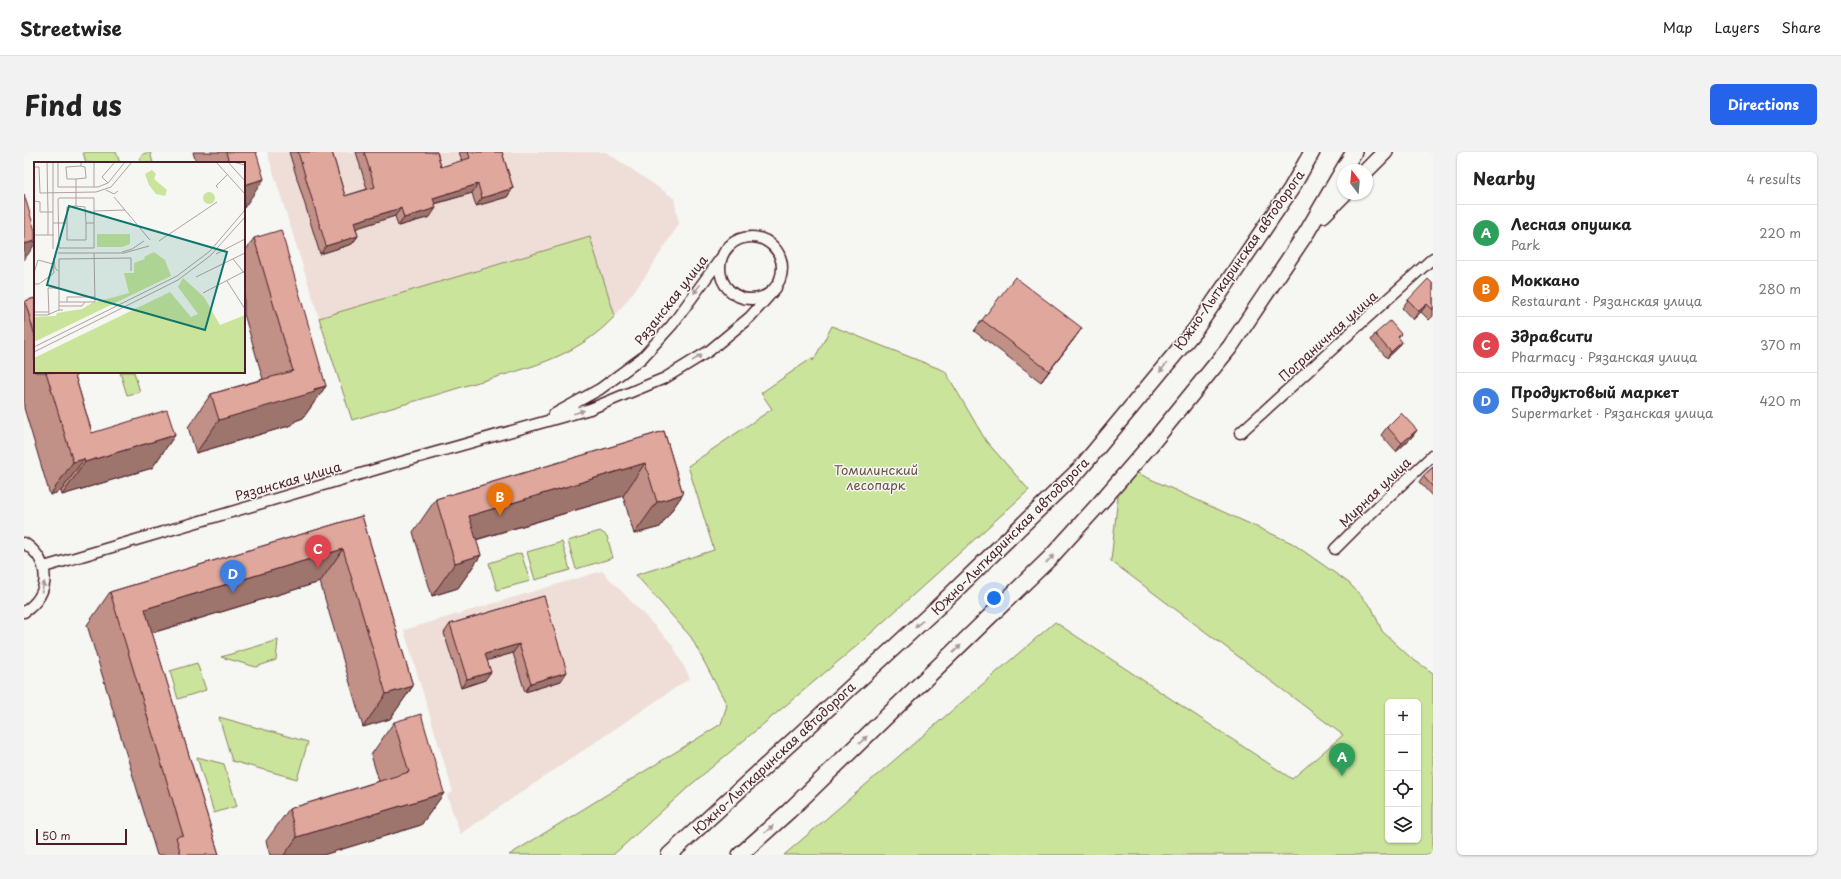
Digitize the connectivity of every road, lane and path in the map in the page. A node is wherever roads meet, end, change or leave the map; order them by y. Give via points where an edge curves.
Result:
1 (1312, 152) edge
2 (1354, 152) edge
3 (1385, 152) edge
4 (1347, 164) edge
5 (1373, 164) edge
6 (1337, 180) edge
7 (1338, 200) edge
8 (1307, 232) junction
9 (721, 258) junction
10 (1433, 258) edge
11 (776, 288) junction
12 (541, 421) junction
13 (1240, 433) dead end
14 (1433, 455) edge
15 (24, 543) edge
16 (1335, 550) dead end
17 (44, 567) junction
18 (24, 612) edge
19 (669, 855) edge
20 (740, 855) edge

1 -> 19 main road, Южно-Лыткаринская автодорога via 1291,189 1195,330 1080,470 938,607
2 - 4 main road
3 - 5 main road
6 - 8 main road
7 - 8 main road
20 -> 8 main road via 789,812 1050,558 1152,444 1230,347
9 - 11 street via 721,278 725,286 739,298 757,299
9 - 11 street via 734,241 744,237 756,237 766,241 774,247 781,262 781,278
9 -> 12 street, Рязанская улица via 672,325 642,358 600,389
10 - 13 street, Пограничная улица
12 -> 11 street, Рязанская улица via 590,409 665,378 709,351 750,317
12 - 17 street, Рязанская улица
14 - 16 street, Мирная улица
15 - 17 street via 32,548
18 -> 17 street via 38,599 43,589

